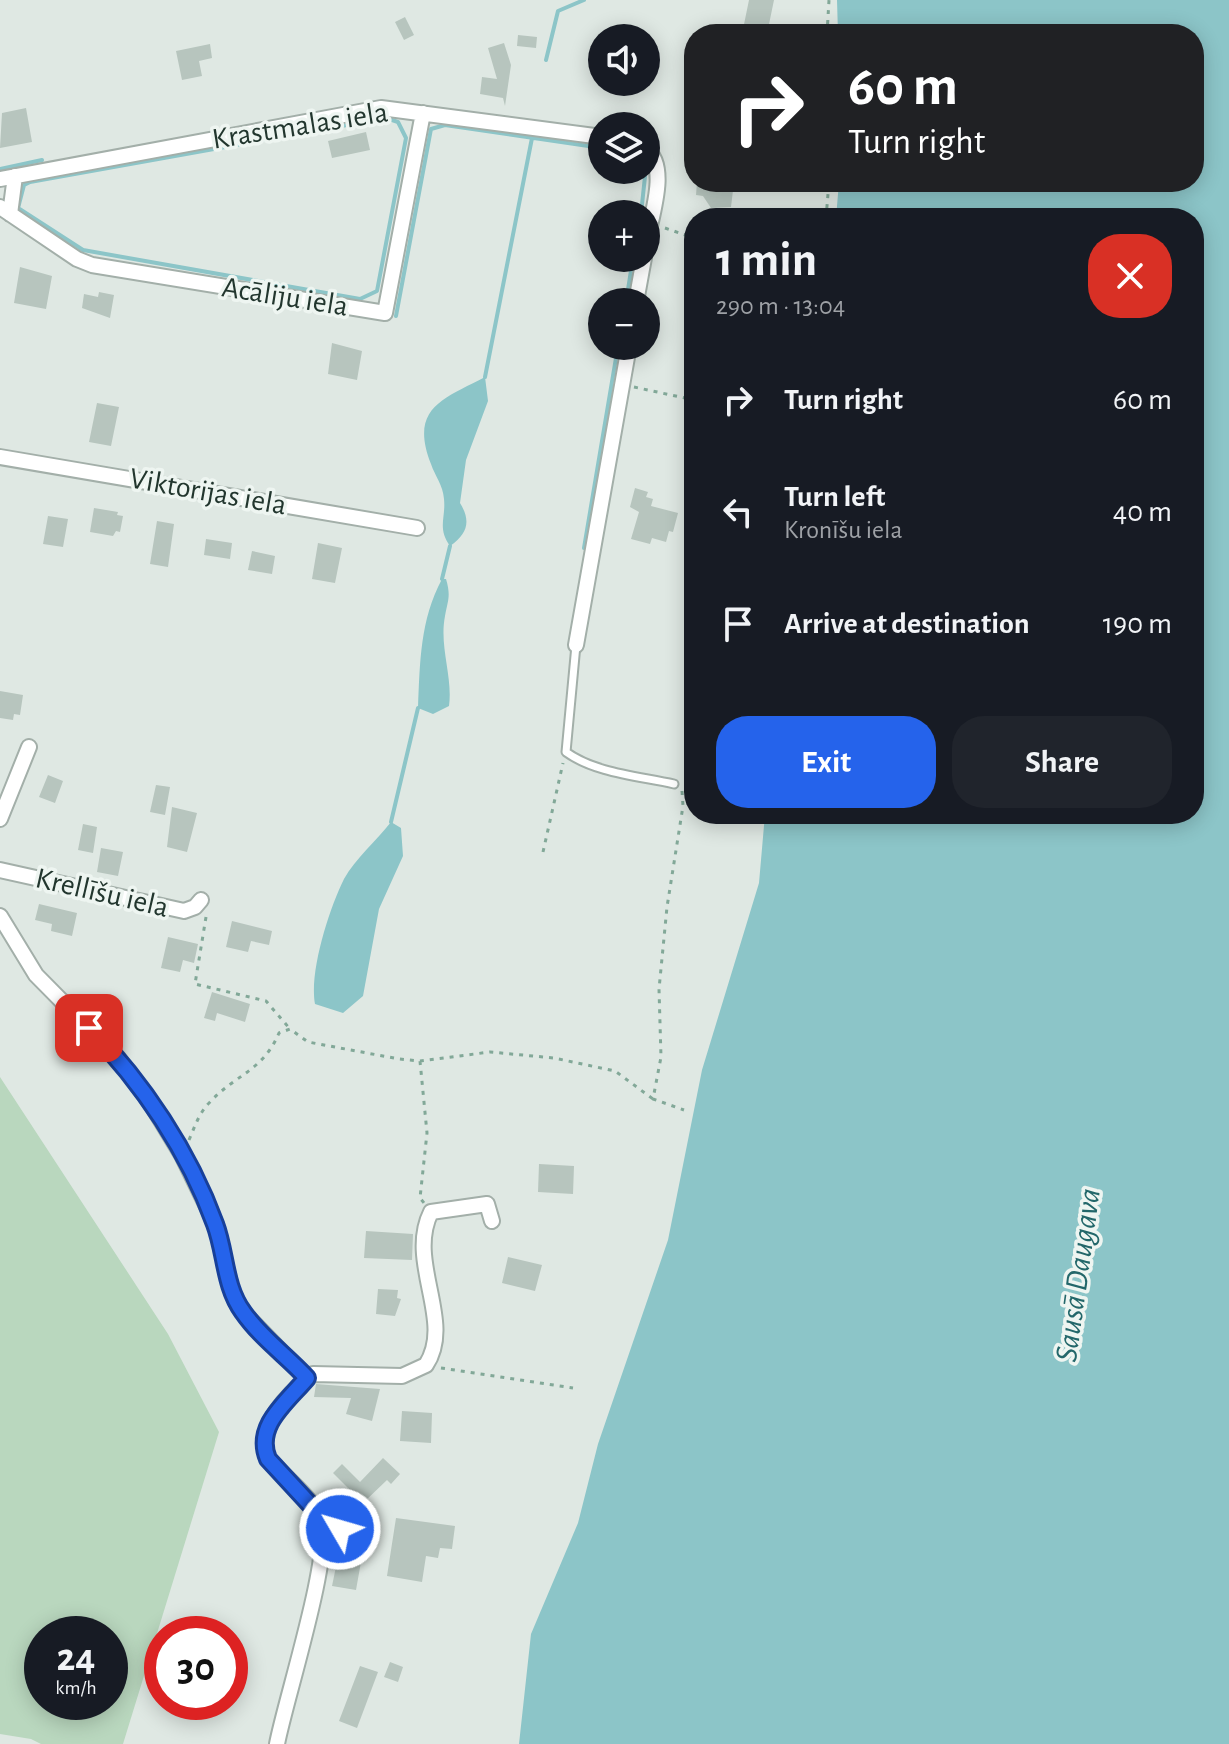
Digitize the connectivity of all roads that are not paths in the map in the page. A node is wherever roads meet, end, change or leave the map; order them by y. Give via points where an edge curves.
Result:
1 (423, 113) junction
2 (588, 135) edge
3 (8, 178) edge
4 (5, 211) edge
5 (626, 360) edge
6 (0, 457) edge
7 (417, 528) dead end
8 (576, 645) joint
9 (29, 747) dead end
10 (674, 784) road end
11 (0, 819) edge
12 (0, 870) edge
13 (201, 900) dead end
14 (0, 916) edge
15 (492, 1221) dead end
16 (307, 1378) junction
17 (356, 1525) dead end
18 (324, 1532) junction
19 (277, 1744) edge

1 - 2 street, Krastmalas iela
1 - 3 street, Krastmalas iela via 381,108
1 - 4 street, Acāliju iela via 385,313 92,265
3 - 4 street
5 - 8 street
6 - 7 street, Viktorijas iela
8 - 10 lane via 566,752 606,769
9 - 11 street
12 - 13 street, Krellīšu iela via 184,911
14 - 16 street via 36,975 118,1058 182,1155 216,1225 232,1292 243,1312
15 - 16 street via 487,1204 431,1212 423,1229 422,1255 435,1330 426,1365 402,1376 324,1371
16 - 18 street via 266,1427 263,1449 316,1511
17 - 18 street
18 - 19 street

